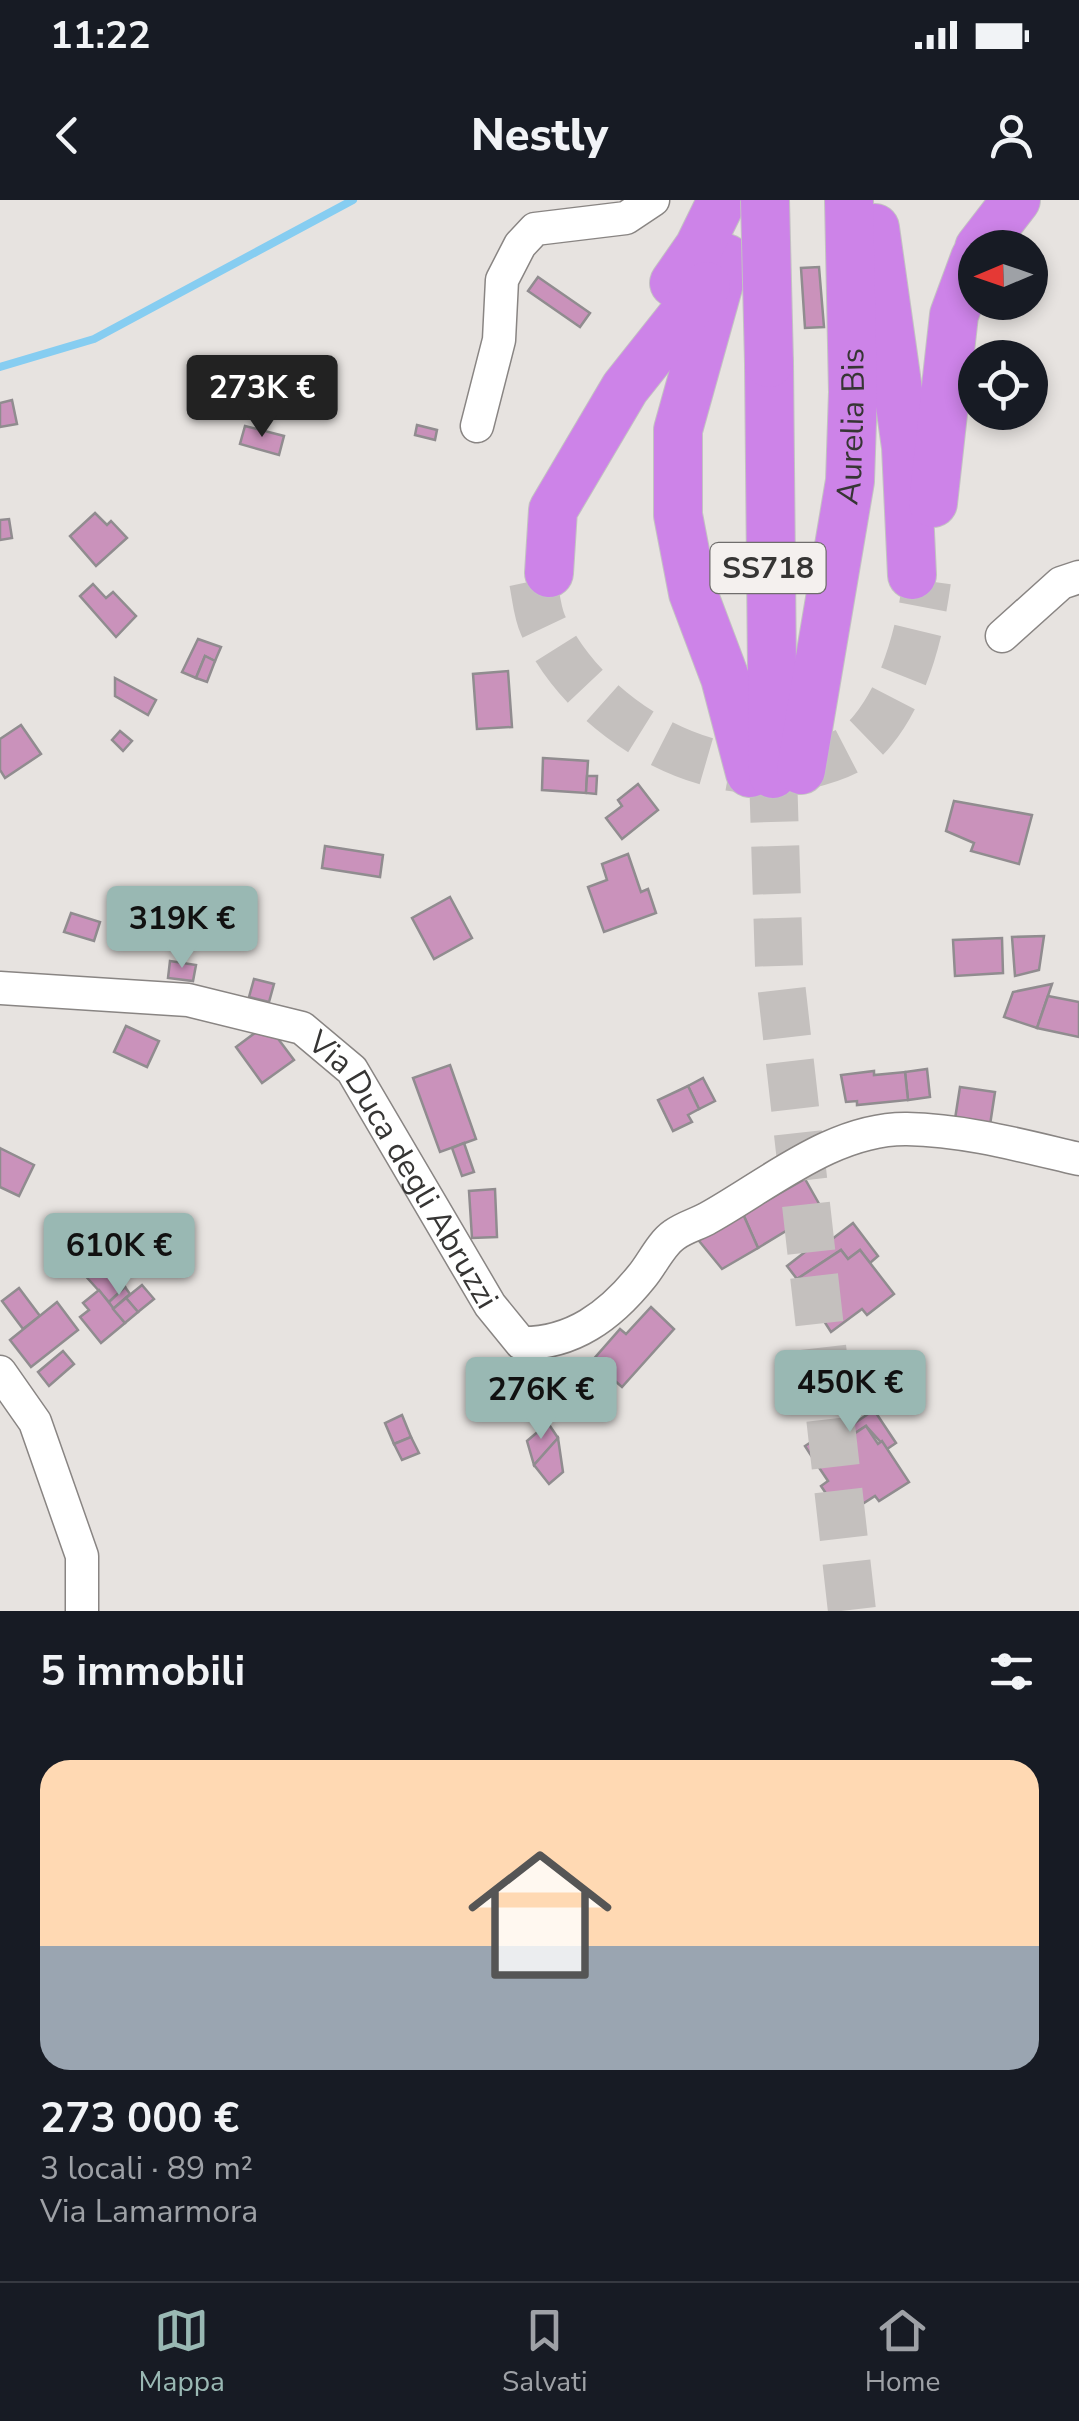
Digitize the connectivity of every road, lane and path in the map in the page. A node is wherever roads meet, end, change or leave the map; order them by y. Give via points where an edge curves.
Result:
1 (653, 200) edge
2 (722, 200) edge
3 (768, 200) edge
4 (849, 200) edge
5 (870, 200) edge
6 (1016, 200) edge
7 (993, 230) edge
8 (726, 258) junction
9 (958, 304) edge
10 (874, 360) junction
11 (478, 426) dead end
12 (1079, 577) edge
13 (1002, 636) dead end
14 (774, 773) junction
15 (0, 988) edge
16 (1079, 1159) edge
17 (0, 1372) edge
18 (82, 1611) edge

1 - 11 street via 626,218 535,230 520,244 502,280 499,340
2 - 8 highway via 699,247 588,389 560,439 535,516 541,577 562,494 625,388
3 - 8 highway
3 - 14 highway, SS718, bridge
4 - 10 highway, Aurelia Bis / SS718
5 - 10 highway
6 - 7 highway
8 - 14 highway via 678,430 678,515 692,593 725,678
9 - 10 highway via 920,578 906,447
10 - 14 highway, Aurelia Bis / SS718 via 846,512
12 - 13 street via 1060,583
15 - 16 street, Via Duca degli Abruzzi via 188,1000 302,1028 352,1070 490,1305 521,1343 575,1334 640,1279 672,1236 860,1136 904,1129 962,1134
17 - 18 street via 34,1422 82,1556

